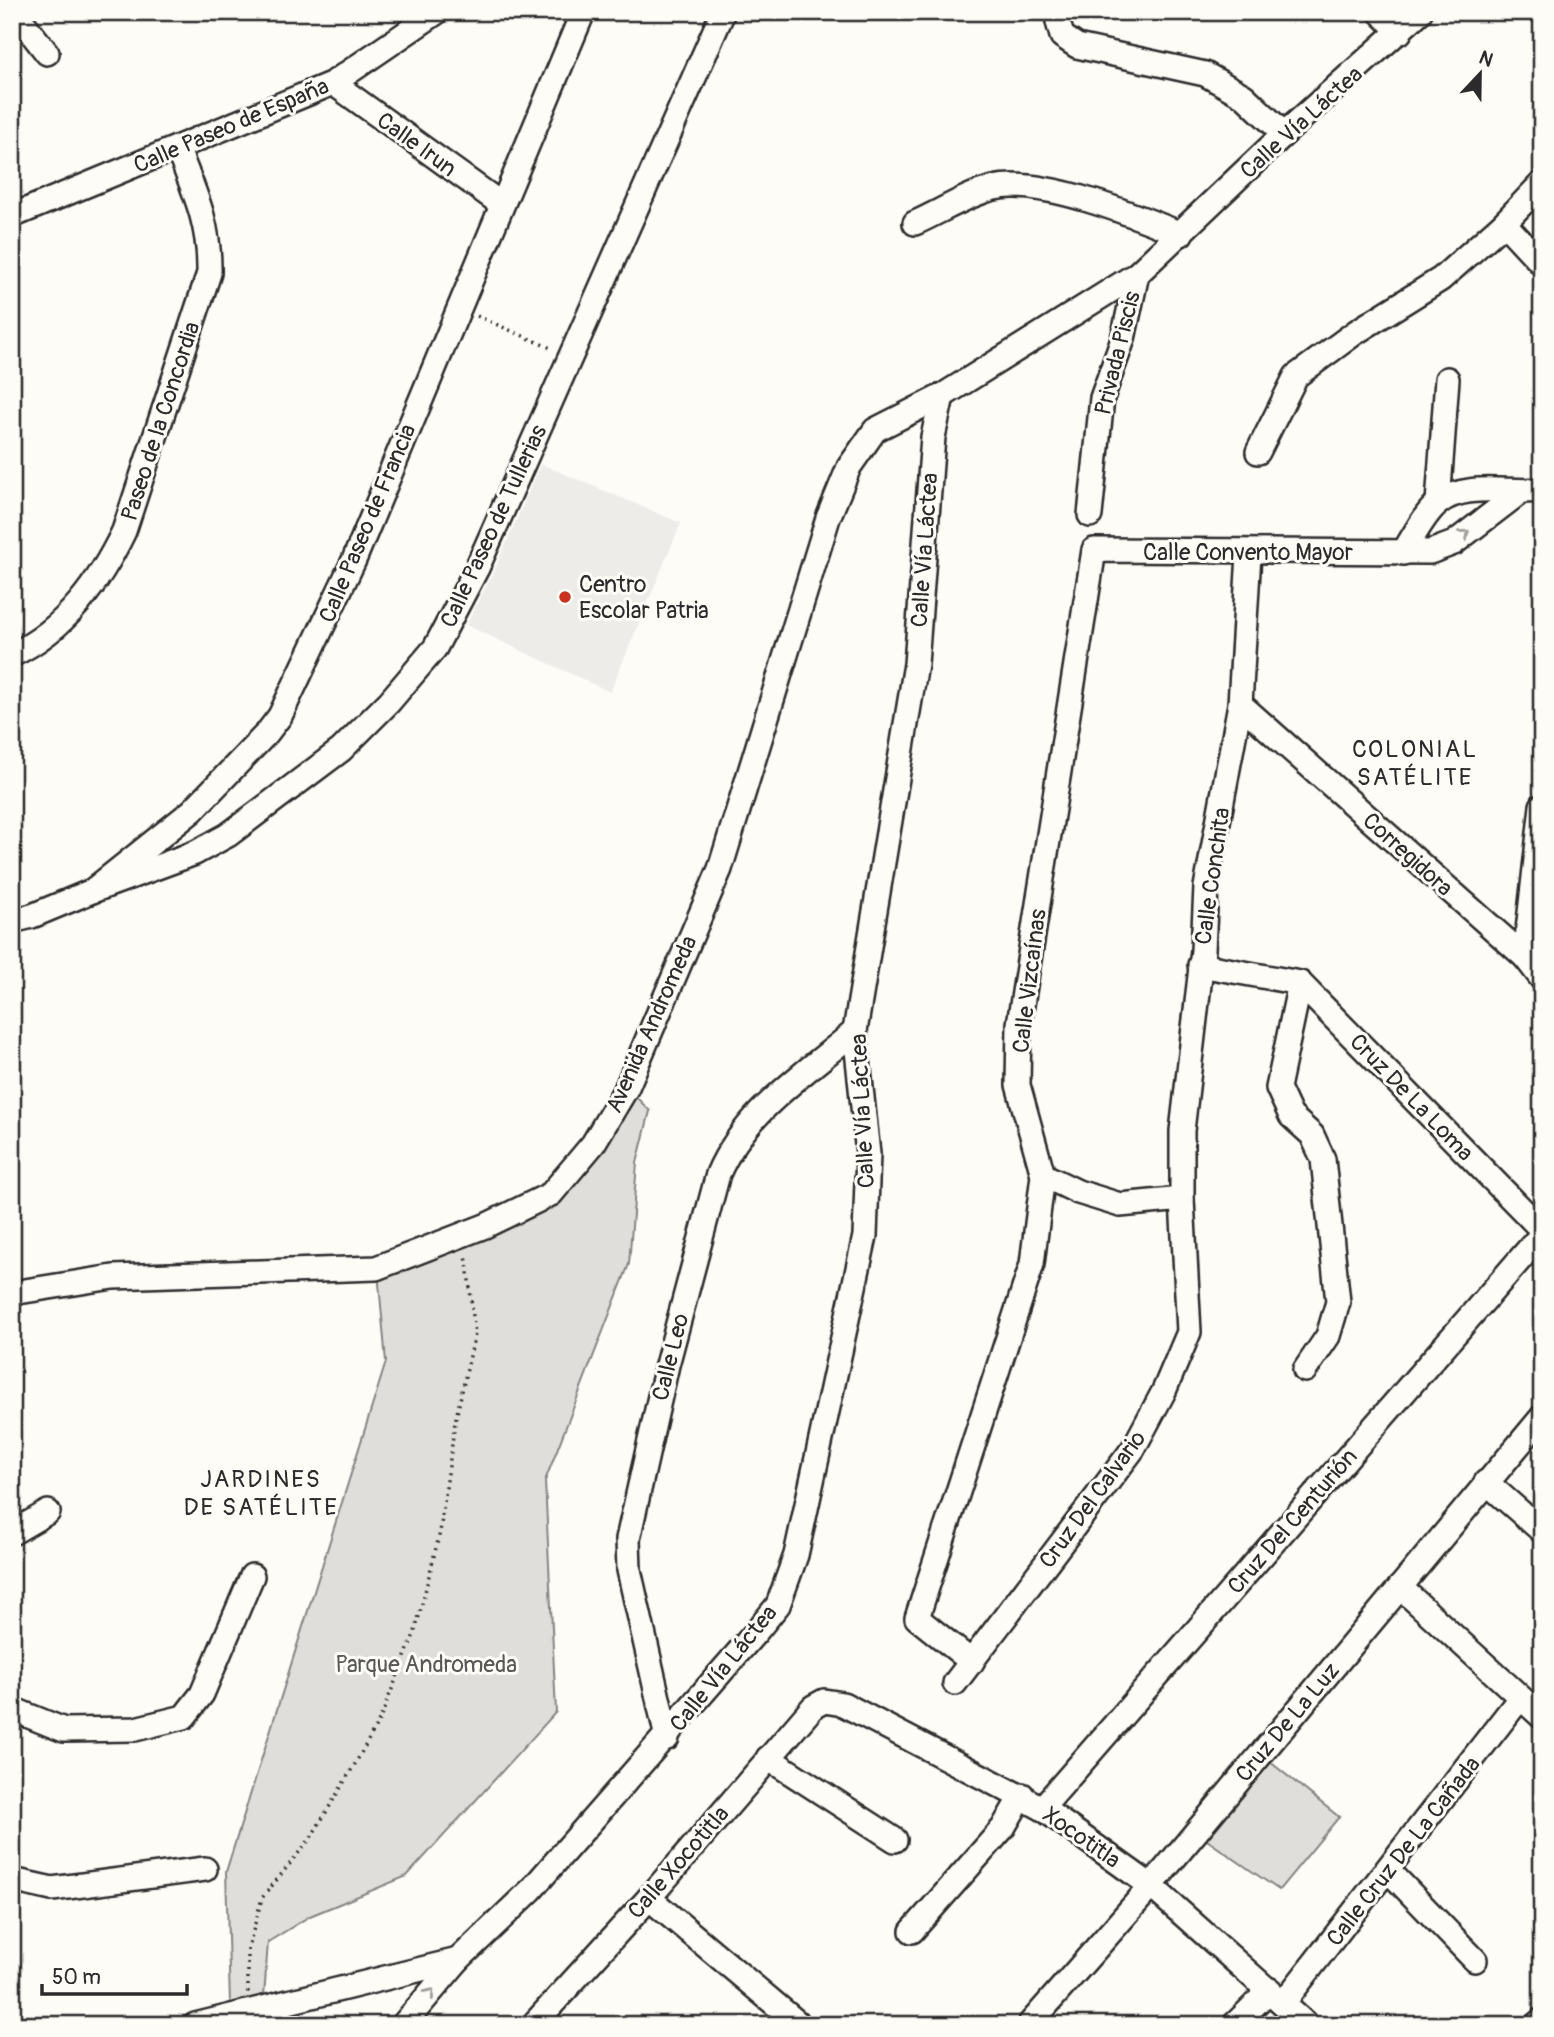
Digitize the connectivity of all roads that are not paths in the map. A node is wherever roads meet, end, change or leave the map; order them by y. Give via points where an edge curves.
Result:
1 (15, 12) edge
2 (437, 12) edge
3 (583, 12) edge
4 (723, 12) edge
5 (1061, 12) edge
6 (1380, 12) edge
7 (1420, 12) edge
8 (1400, 32) junction
9 (47, 53) dead end
10 (333, 83) junction
11 (1284, 134) junction
12 (177, 148) junction
13 (1542, 183) edge
14 (501, 204) junction
15 (12, 216) edge
16 (915, 223) dead end
17 (1504, 223) junction
18 (1181, 234) junction
19 (1542, 264) edge
20 (1136, 274) junction
21 (1447, 379) dead end
22 (942, 396) junction
23 (1258, 452) dead end
24 (1530, 491) edge
25 (1438, 503) junction
26 (1090, 516) dead end
27 (1094, 551) joint
28 (1403, 553) junction
29 (1249, 554) junction
30 (12, 655) edge
31 (1240, 704) junction
32 (1542, 806) edge
33 (92, 891) junction
34 (12, 921) edge
35 (1525, 957) junction
36 (1200, 965) junction
37 (1542, 979) edge
38 (1300, 983) junction
39 (856, 1031) junction
40 (1043, 1175) junction
41 (1182, 1199) junction
42 (1542, 1232) edge
43 (12, 1293) edge
44 (1305, 1370) dead end
45 (1542, 1417) edge
46 (1486, 1482) junction
47 (48, 1512) dead end
48 (1542, 1531) edge
49 (12, 1533) edge
50 (252, 1576) dead end
51 (1401, 1587) junction
52 (972, 1662) junction
53 (955, 1683) dead end
54 (1520, 1699) junction
55 (824, 1701) joint
56 (12, 1709) edge
57 (1542, 1717) edge
58 (667, 1738) junction
59 (768, 1758) junction
60 (1022, 1796) junction
61 (1042, 1808) junction
62 (895, 1840) dead end
63 (205, 1869) dead end
64 (1389, 1871) junction
65 (12, 1880) edge
66 (1151, 1886) junction
67 (649, 1898) junction
68 (912, 1931) dead end
69 (458, 1960) junction
70 (1475, 1960) dead end
71 (1277, 1996) junction
72 (1542, 2020) edge
73 (537, 2023) edge
74 (195, 2025) edge
75 (403, 2025) edge
76 (800, 2025) edge
77 (1029, 2025) edge
78 (1234, 2025) edge
79 (1307, 2025) edge
80 (1536, 2025) edge

1 - 9 street
2 - 10 street, Calle Paseo de España
3 - 14 street, Calle Paseo de Francia
4 - 33 street, Calle Paseo de Tullerias via 477,568 435,648 341,750 228,835 195,853
5 - 11 street via 1062,36 1077,46 1205,74 1244,96
6 - 8 street
7 - 8 street, Calle Vía Láctea
8 - 11 street, Calle Vía Láctea
10 - 12 street, Calle Paseo de España
10 - 14 street, Calle Irun
11 - 18 street, Calle Vía Láctea
12 - 15 street, Calle Paseo de España
12 - 30 street, Paseo de la Concordia via 203,212 209,273 124,531 106,569 72,612
13 - 17 street
14 - 33 street, Calle Paseo de Francia via 354,560 280,716 192,811
16 - 18 street via 994,188 1023,187 1111,205
17 - 19 street
17 - 23 street via 1441,279 1296,376
18 - 20 street, Calle Vía Láctea
20 - 22 street, Calle Vía Láctea
20 - 26 street, Privada Piscis via 1123,339 1102,398
21 - 25 street
22 - 39 street, Calle Vía Láctea via 933,438 916,664
22 - 43 street, Avenida Andromeda via 875,430 849,467 828,518 720,869 627,1087 593,1144 551,1194 376,1269 113,1277
24 - 25 street, Calle Convento Mayor via 1472,489
28 -> 24 street, Calle Convento Mayor via 1430,552 1454,543
25 - 28 street
27 - 29 street, Calle Convento Mayor
27 - 40 street, Calle Vizcaínas via 1019,1024 1018,1085
28 - 29 street, Calle Convento Mayor
29 - 31 street, Calle Conchita
31 - 35 street, Corregidora
31 - 36 street, Calle Conchita via 1206,887
32 - 35 street
33 - 34 street, Calle Paseo de Francia
35 - 37 street, Corregidora
36 - 38 street, Cruz De La Loma
36 - 41 street, Calle Conchita via 1182,1131
38 - 42 street, Cruz De La Loma
38 - 44 street via 1278,1088 1292,1116 1312,1135 1323,1159 1338,1301 1328,1336
39 - 58 street, Calle Vía Láctea via 868,1154 865,1236 796,1555 778,1605
39 - 58 street, Calle Leo via 750,1120 729,1148 670,1352 628,1539 629,1570
40 - 41 street via 1120,1205
40 - 52 street, Calle Vizcaínas via 1032,1264 917,1618
41 - 52 street, Cruz Del Calvario via 1189,1332 1164,1391 1133,1449
42 - 61 street, Cruz Del Centurión
45 - 46 street, Cruz De La Luz
46 - 48 street
46 - 51 street, Cruz De La Luz
47 - 49 street
50 - 56 street via 202,1693 184,1717 135,1729 64,1730
51 - 54 street
51 - 66 street, Cruz De La Luz
52 - 53 street, Cruz Del Calvario
54 - 57 street
54 - 64 street, Calle Cruz De La Cañada
55 - 59 street, Calle Xocotitla via 813,1707
55 - 60 street, Xocotitla via 843,1704
58 - 69 street, Calle Vía Láctea via 531,1890
59 - 62 street
59 - 67 street, Calle Xocotitla
60 - 61 street, Xocotitla
60 - 68 street via 1003,1828
61 - 66 street, Xocotitla
63 - 65 street via 52,1889
64 - 70 street
64 - 71 street, Calle Cruz De La Cañada
66 - 71 street, Xocotitla
66 - 77 street, Cruz De La Luz
67 - 73 street, Calle Xocotitla
67 - 76 street
69 - 74 street, Calle Vía Láctea
75 -> 69 street
71 - 78 street, Calle Cruz De La Cañada
71 - 79 street, Xocotitla
72 - 80 street

